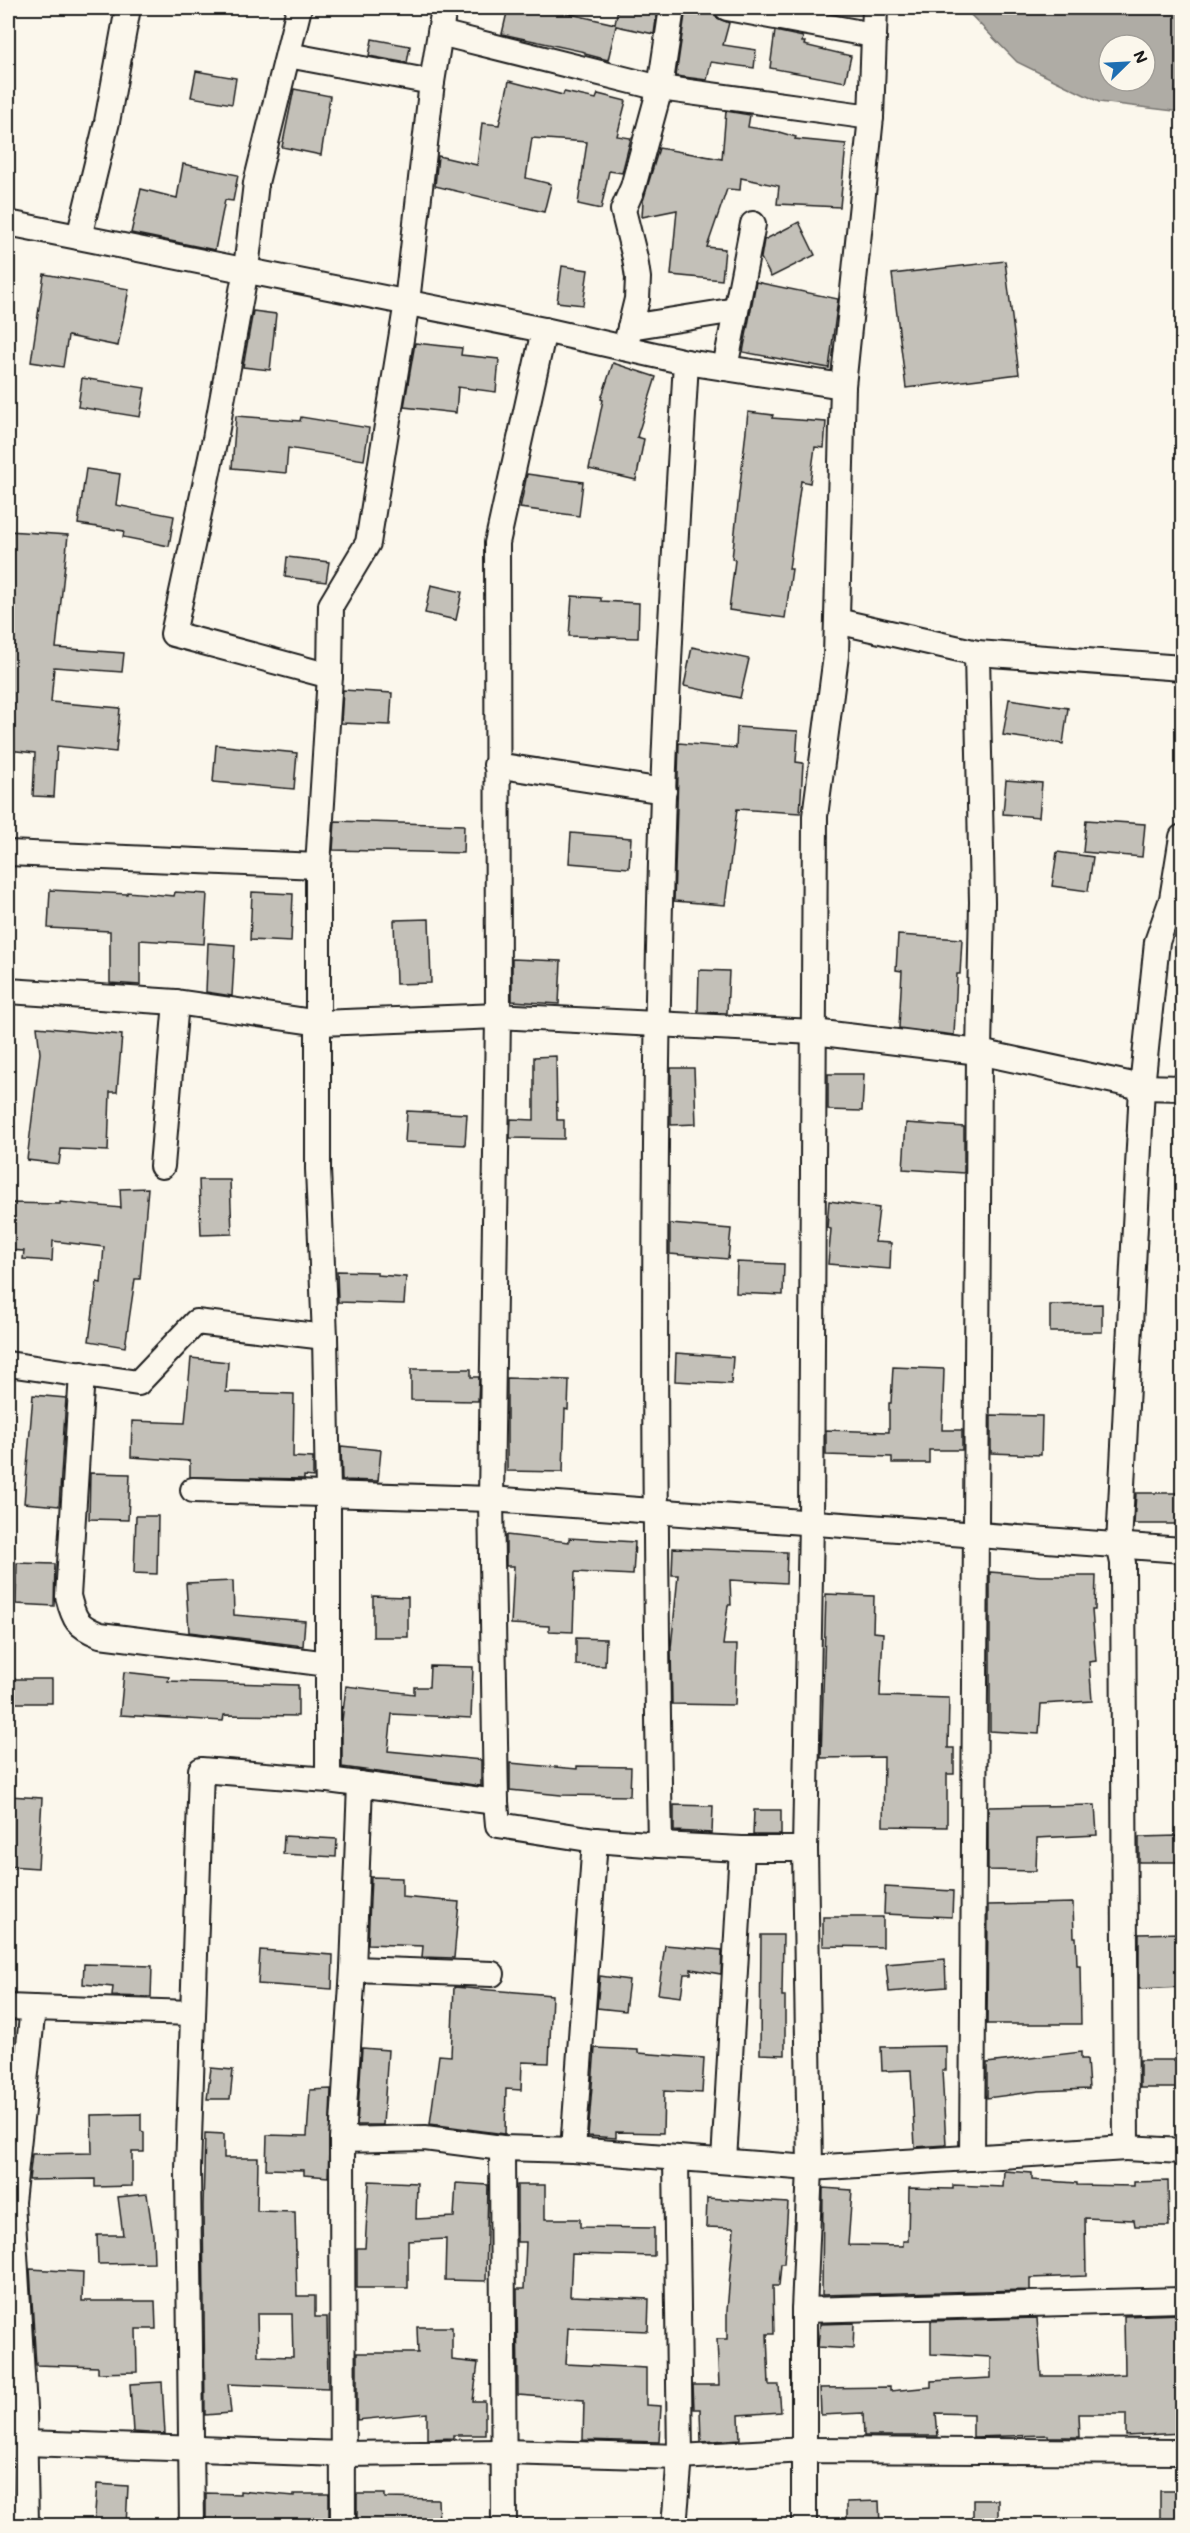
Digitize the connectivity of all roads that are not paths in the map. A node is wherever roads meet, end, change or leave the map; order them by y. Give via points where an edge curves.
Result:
1 (128, 8) edge
2 (299, 8) edge
3 (444, 8) edge
4 (672, 8) edge
5 (727, 8) edge
6 (875, 8) edge
7 (440, 33) junction
8 (873, 35) junction
9 (288, 56) junction
10 (432, 82) junction
11 (660, 87) junction
12 (871, 117) junction
13 (8, 223) edge
14 (753, 224) dead end
15 (79, 237) junction
16 (246, 269) junction
17 (407, 302) junction
18 (736, 310) junction
19 (544, 330) junction
20 (628, 338) junction
21 (686, 362) junction
22 (725, 368) junction
23 (843, 386) junction
24 (837, 621) junction
25 (977, 653) junction
26 (1182, 668) edge
27 (330, 676) junction
28 (496, 765) junction
29 (663, 791) junction
30 (1182, 837) edge
31 (8, 853) edge
32 (318, 866) junction
33 (8, 991) edge
34 (176, 1002) junction
35 (498, 1016) junction
36 (320, 1023) junction
37 (658, 1024) junction
38 (814, 1032) junction
39 (979, 1052) junction
40 (1142, 1087) junction
41 (1182, 1088) edge
42 (162, 1166) dead end
43 (325, 1337) junction
44 (8, 1364) edge
45 (82, 1374) junction
46 (193, 1490) dead end
47 (328, 1492) junction
48 (491, 1499) junction
49 (654, 1512) junction
50 (811, 1521) junction
51 (975, 1536) junction
52 (1119, 1545) junction
53 (1182, 1550) edge
54 (328, 1664) junction
55 (328, 1780) junction
56 (360, 1784) junction
57 (496, 1802) junction
58 (595, 1840) junction
59 (660, 1845) junction
60 (742, 1849) junction
61 (805, 1849) junction
62 (353, 1969) junction
63 (492, 1974) dead end
64 (8, 2007) edge
65 (33, 2008) junction
66 (193, 2013) junction
67 (15, 2089) edge
68 (342, 2140) junction
69 (502, 2148) junction
70 (1126, 2148) junction
71 (573, 2150) junction
72 (1182, 2151) edge
73 (676, 2158) junction
74 (972, 2158) junction
75 (724, 2161) junction
76 (810, 2168) junction
77 (10, 2201) edge
78 (1182, 2300) edge
79 (804, 2310) junction
80 (16, 2409) edge
81 (26, 2443) junction
82 (191, 2449) junction
83 (805, 2450) junction
84 (503, 2452) junction
85 (1182, 2452) edge
86 (342, 2454) junction
87 (680, 2457) junction
88 (26, 2526) edge
89 (192, 2526) edge
90 (343, 2526) edge
91 (504, 2526) edge
92 (674, 2526) edge
93 (804, 2526) edge

1 - 15 street via 107,122
2 - 9 street
3 - 7 street
4 - 11 street
5 - 8 street
6 - 8 street
7 - 10 street
7 - 11 street
8 - 12 street
9 - 10 street
9 - 16 street via 256,183
10 - 17 street
11 - 12 street
11 - 20 street via 633,187 622,210 638,278
12 - 23 street
13 - 15 street
14 - 18 street
15 - 16 street
16 - 17 street
16 - 27 street via 173,634
17 - 19 street
17 - 27 street via 368,543 331,606
18 - 20 street
18 - 22 street
19 - 20 street
19 - 28 street via 497,543
20 - 21 street
21 - 22 street
21 - 29 street
22 - 23 street
23 - 24 street
24 - 25 street
24 - 38 street via 815,816
25 - 26 street
25 - 39 street via 982,902
27 - 32 street
28 - 29 street
28 - 35 street
29 - 37 street
30 - 40 street via 1172,899 1157,942
31 - 32 street
32 - 36 street
33 - 34 street
34 - 36 street
34 - 42 street
35 - 36 street
35 - 37 street
35 - 48 street
36 - 43 street via 318,1168
37 - 38 street
37 - 49 street
38 - 39 street
38 - 50 street
39 - 40 street
39 - 51 street
40 - 41 street
40 - 52 street
43 - 45 street via 196,1322 138,1383
43 - 47 street
44 - 45 street
45 - 54 street via 68,1596 73,1614 83,1628 100,1635
46 - 47 street
47 - 48 street
47 - 54 street
48 - 49 street
48 - 57 street
49 - 50 street
49 - 59 street
50 - 51 street
50 - 61 street
51 - 52 street
51 - 74 street
52 - 53 street
52 - 70 street via 1123,1575
54 - 55 street
55 - 56 street
55 - 66 street via 201,1770
56 - 57 street
56 - 62 street
57 - 58 street via 498,1825
58 - 59 street
58 - 71 street
59 - 60 street
60 - 61 street
60 - 75 street
61 - 76 street
62 - 63 street
62 - 68 street
64 - 65 street
65 - 66 street
65 - 67 street
66 - 82 street via 188,2170
67 - 77 street
68 - 69 street via 424,2138
68 - 86 street
69 - 71 street
69 - 84 street
70 - 72 street
70 - 74 street
71 - 73 street
73 - 75 street
73 - 87 street
74 - 76 street
75 - 76 street
76 - 79 street
77 - 80 street
78 - 79 street
79 - 83 street
80 - 81 street
81 - 82 street
81 - 88 street
82 - 86 street
82 - 89 street
83 - 85 street
83 - 87 street
83 - 93 street
84 - 86 street
84 - 87 street
84 - 91 street
86 - 90 street
87 - 92 street

